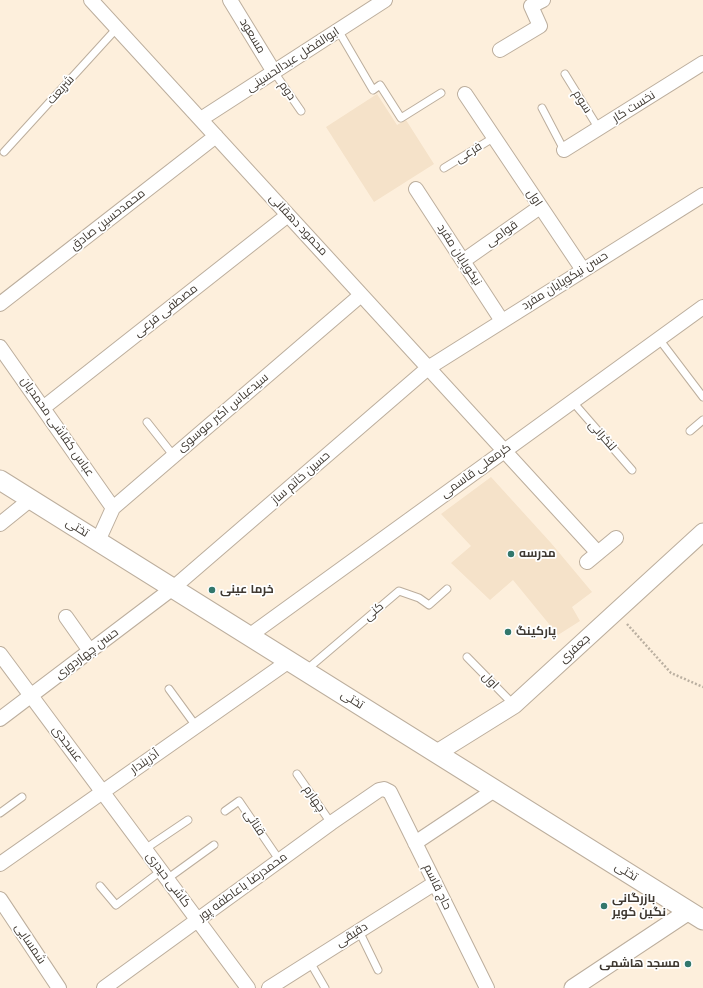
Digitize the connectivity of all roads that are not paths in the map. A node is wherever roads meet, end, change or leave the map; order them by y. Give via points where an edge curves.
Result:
1 (91, 0) edge
2 (230, 0) edge
3 (385, 0) edge
4 (539, 1) edge
5 (117, 28) junction
6 (338, 30) junction
7 (500, 50) dead end
8 (703, 63) edge
9 (274, 72) junction
10 (565, 74) dead end
11 (441, 93) dead end
12 (465, 94) dead end
13 (542, 108) dead end
14 (301, 111) dead end
15 (201, 119) junction
16 (599, 129) junction
17 (216, 136) junction
18 (493, 138) junction
19 (564, 150) joint
20 (4, 152) dead end
21 (444, 168) dead end
22 (416, 189) dead end
23 (703, 195) edge
24 (540, 207) junction
25 (288, 215) junction
26 (463, 261) junction
27 (583, 270) junction
28 (362, 295) junction
29 (0, 304) edge
30 (703, 307) edge
31 (502, 321) junction
32 (658, 339) junction
33 (0, 347) edge
34 (428, 368) junction
35 (703, 397) edge
36 (572, 401) junction
37 (43, 408) junction
38 (703, 420) edge
39 (147, 422) dead end
40 (690, 430) dead end
41 (504, 451) junction
42 (173, 455) junction
43 (632, 470) dead end
44 (0, 480) edge
45 (31, 499) junction
46 (113, 508) junction
47 (0, 524) edge
48 (703, 532) edge
49 (616, 538) dead end
50 (98, 541) junction
51 (598, 553) junction
52 (587, 562) dead end
53 (173, 588) junction
54 (447, 589) dead end
55 (66, 617) dead end
56 (249, 636) junction
57 (90, 651) junction
58 (0, 654) edge
59 (467, 657) dead end
60 (289, 661) junction
61 (305, 671) junction
62 (169, 689) dead end
63 (31, 696) junction
64 (514, 706) junction
65 (0, 719) edge
66 (196, 726) junction
67 (437, 752) junction
68 (297, 774) dead end
69 (384, 789) joint
70 (496, 789) junction
71 (102, 792) junction
72 (22, 797) dead end
73 (225, 811) dead end
74 (0, 813) edge
75 (188, 820) dead end
76 (331, 823) junction
77 (415, 843) junction
78 (214, 845) dead end
79 (145, 849) junction
80 (280, 861) junction
81 (0, 864) edge
82 (164, 875) junction
83 (435, 883) junction
84 (100, 886) dead end
85 (0, 899) edge
86 (696, 915) edge
87 (198, 920) junction
88 (358, 931) junction
89 (310, 962) junction
90 (378, 970) dead end
91 (579, 986) edge
92 (59, 988) edge
93 (104, 988) edge
94 (248, 988) edge
95 (270, 988) edge
96 (325, 988) edge
97 (487, 988) edge

1 - 5 street, محمود دهقانی
2 - 9 street, مسعود
3 - 6 street, ابوالفضل عبدالحسینی
4 - 7 street via 531,6 540,26
5 - 15 street, محمود دهقانی
5 - 20 lane, شریعت
6 - 9 street, ابوالفضل عبدالحسینی
6 - 11 lane via 373,90 380,85 401,118
8 - 16 street, نخست کار
9 - 14 lane, دوم
9 - 15 street, ابوالفضل عبدالحسینی
10 - 16 lane, سوم
12 - 18 street, اول
13 - 19 lane
15 - 17 street, محمود دهقانی
16 - 19 street, نخست کار
17 - 25 street, محمود دهقانی
17 - 29 street, محمدحسین صادق
18 - 21 lane, فرعی
18 - 24 street, اول
22 - 26 street, نیکوپایان مفرد
23 - 27 street, حسن نیکوپایان مفرد
24 - 26 street, قوامی
24 - 27 street, اول
25 - 28 street, محمود دهقانی
25 - 37 street, مصطفی فرعی
26 - 31 street, نیکوپایان مفرد
27 - 31 street, حسن نیکوپایان مفرد
28 - 34 street, محمود دهقانی
28 - 42 street, سیدعباس اکبر موسوی
30 - 32 street, کرمعلی قاسمی
31 - 34 street, حسن نیکوپایان مفرد
32 - 35 lane
32 - 36 street, کرمعلی قاسمی
33 - 37 street, عباس کفاشی محمدیان
34 - 41 street, محمود دهقانی
34 - 53 street, حسین خاتم ساز
36 - 41 street, کرمعلی قاسمی
36 - 43 lane, لنکرانی
37 - 46 street, عباس کفاشی محمدیان
38 - 40 lane
39 - 42 lane
41 - 51 street
41 - 56 street, کرمعلی قاسمی
42 - 46 street, سیدعباس اکبر موسوی
44 - 45 main road, تختی
45 - 47 street
45 - 50 main road, تختی
46 - 50 street, سیدعباس اکبر موسوی
48 - 64 street, جعفری
49 - 51 street
50 - 53 main road, تختی
51 - 52 street
53 - 56 main road, تختی
53 - 57 street, حسن چهاردوری
54 - 61 lane, کنی via 429,605 419,598 399,591
55 - 57 street
56 - 60 main road, تختی
57 - 63 street, حسن چهاردوری
58 - 63 street, عسجدی
59 - 64 lane, اول
60 - 61 main road, تختی
60 - 66 street, آذرپندار
61 - 67 main road, تختی
62 - 66 lane
63 - 65 street, حسن چهاردوری
63 - 71 street, عسجدی
64 - 67 street, جعفری
66 - 71 street, آذرپندار
67 - 70 main road, تختی
68 - 76 lane, چهارم
69 - 76 street, محمدرضا باعاطفه پور via 378,790
69 - 77 street, حاج قاسم via 390,792
70 - 77 street
70 - 86 main road, تختی
71 - 79 street, کاشی حیدری
71 - 81 street, آذرپندار
72 - 74 lane
73 - 80 lane, قنائی via 239,801
75 - 79 lane
76 - 80 street, محمدرضا باعاطفه پور
77 - 83 street, حاج قاسم
78 - 82 lane
79 - 82 street, کاشی حیدری
80 - 87 street, محمدرضا باعاطفه پور
82 - 84 lane via 116,905
82 - 87 street, کاشی حیدری
83 - 88 street, دقیقی
83 - 97 street, حاج قاسم
85 - 92 street, شمسایی
86 - 91 street
87 - 93 street, محمدرضا باعاطفه پور
87 - 94 street, کاشی حیدری
88 - 89 street, دقیقی
88 - 90 lane
89 - 95 street, دقیقی
89 - 96 lane

